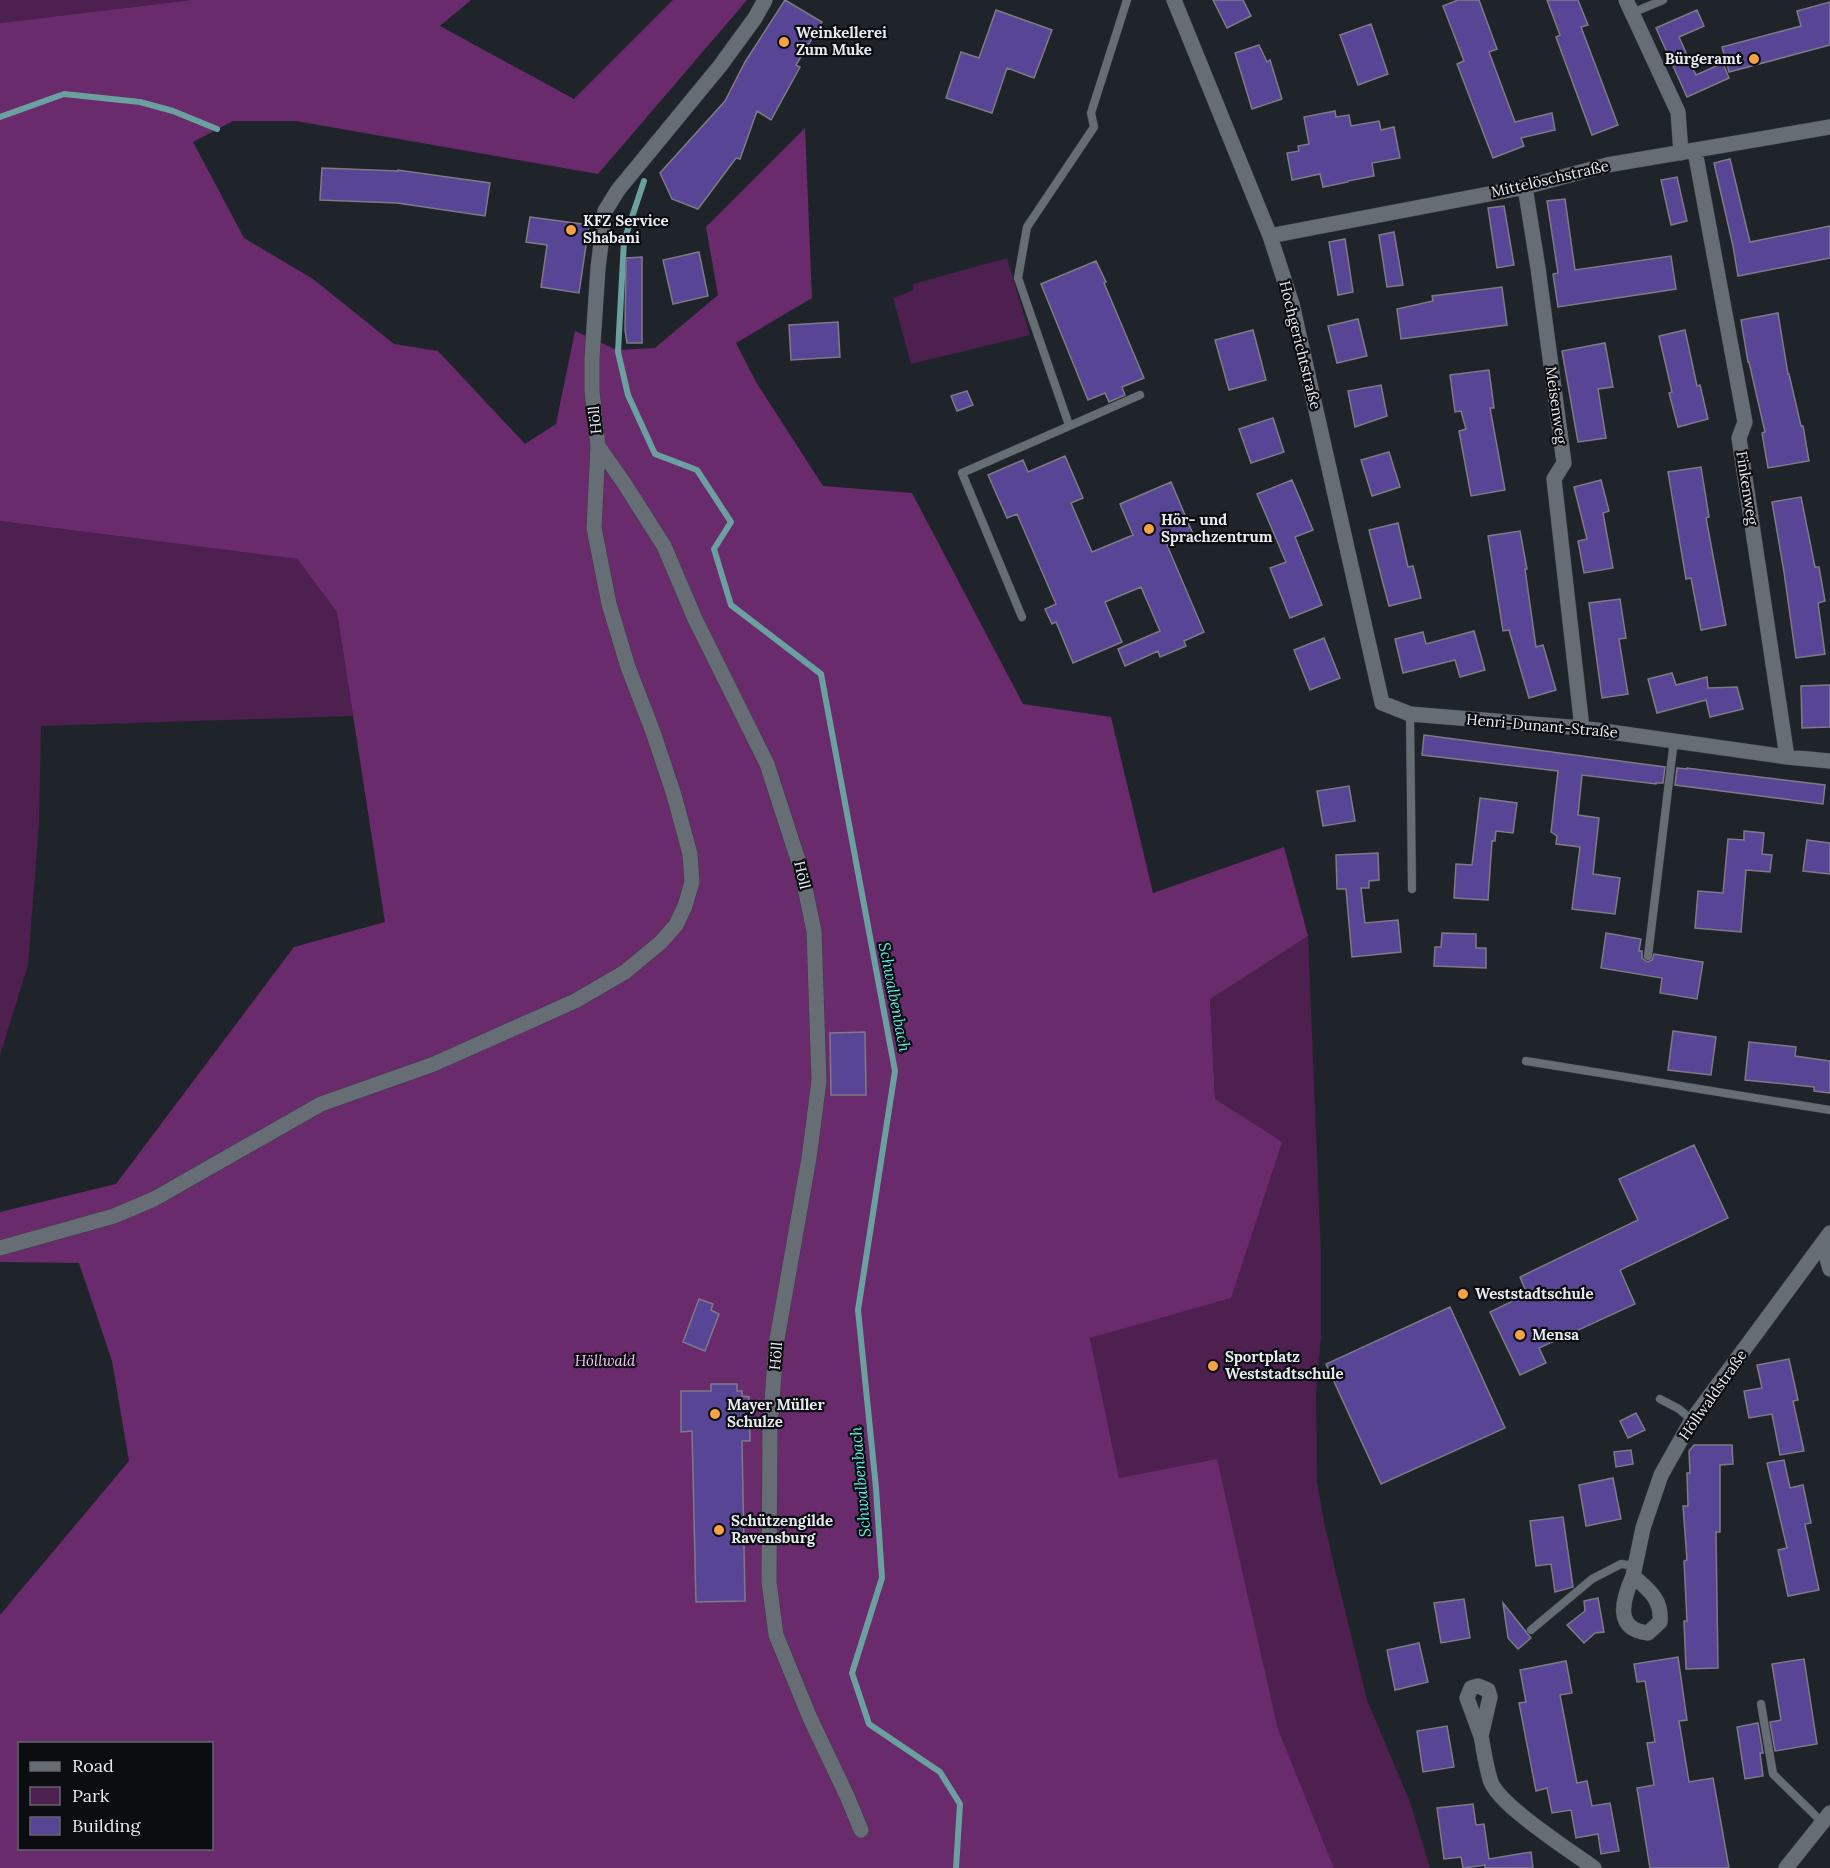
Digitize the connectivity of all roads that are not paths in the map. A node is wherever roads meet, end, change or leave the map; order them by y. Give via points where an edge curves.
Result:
1 (765, 0) edge
2 (1127, 0) edge
3 (1174, 0) edge
4 (1663, 0) edge
5 (1629, 6) edge
6 (1830, 127) edge
7 (1688, 152) junction
8 (1525, 187) junction
9 (1270, 236) junction
10 (1140, 395) dead end
11 (1069, 425) junction
12 (598, 446) junction
13 (1023, 617) dead end
14 (1382, 703) joint
15 (1410, 714) junction
16 (1582, 728) junction
17 (1674, 740) junction
18 (1787, 756) junction
19 (1830, 761) edge
20 (1412, 888) dead end
21 (1648, 956) dead end
22 (1526, 1060) dead end
23 (1830, 1110) edge
24 (1826, 1238) edge
25 (0, 1248) edge
26 (1830, 1269) edge
27 (1660, 1399) dead end
28 (1692, 1420) junction
29 (1634, 1571) joint
30 (1531, 1630) dead end
31 (1761, 1704) dead end
32 (1481, 1736) dead end
33 (1826, 1817) edge
34 (861, 1830) dead end
35 (1594, 1868) edge
36 (1786, 1868) edge

1 - 12 street, Höll via 720,66 618,189 605,211 592,358
2 - 11 lane via 1091,113 1094,127 1027,228 1018,278
3 - 9 street, Hochgerichtstraße
4 - 5 lane
5 - 7 street, Finkenweg via 1678,112
6 - 7 street, Mittelöschstraße
7 - 8 street, Mittelöschstraße via 1607,165
7 - 18 street, Finkenweg via 1744,422 1739,438
8 - 9 street, Mittelöschstraße
8 - 16 street, Meisenweg via 1564,463 1554,480
9 - 14 street, Hochgerichtstraße via 1292,304
10 - 11 lane
11 - 13 lane via 962,472
12 - 25 street via 594,528 609,604 690,854 692,882 676,925 624,972 575,1000 434,1064 321,1104 154,1199 114,1216
12 - 34 street, Höll via 664,546 695,619 767,764 801,868 814,931 819,1081 776,1345 770,1430 769,1582 776,1635
14 - 15 street, Henri-Dunant-Straße
15 - 16 street, Henri-Dunant-Straße
15 - 20 lane
16 - 17 street, Henri-Dunant-Straße
17 - 18 street, Henri-Dunant-Straße
17 - 21 lane
18 - 19 street, Henri-Dunant-Straße
22 - 23 lane
24 - 26 street
24 - 28 street, Höllwaldstraße
27 - 28 lane
28 - 29 street, Höllwaldstraße via 1661,1474
29 - 30 lane via 1620,1564 1592,1579
31 - 33 lane via 1773,1774
32 - 35 street via 1491,1783 1498,1792 1524,1818
33 - 36 street

